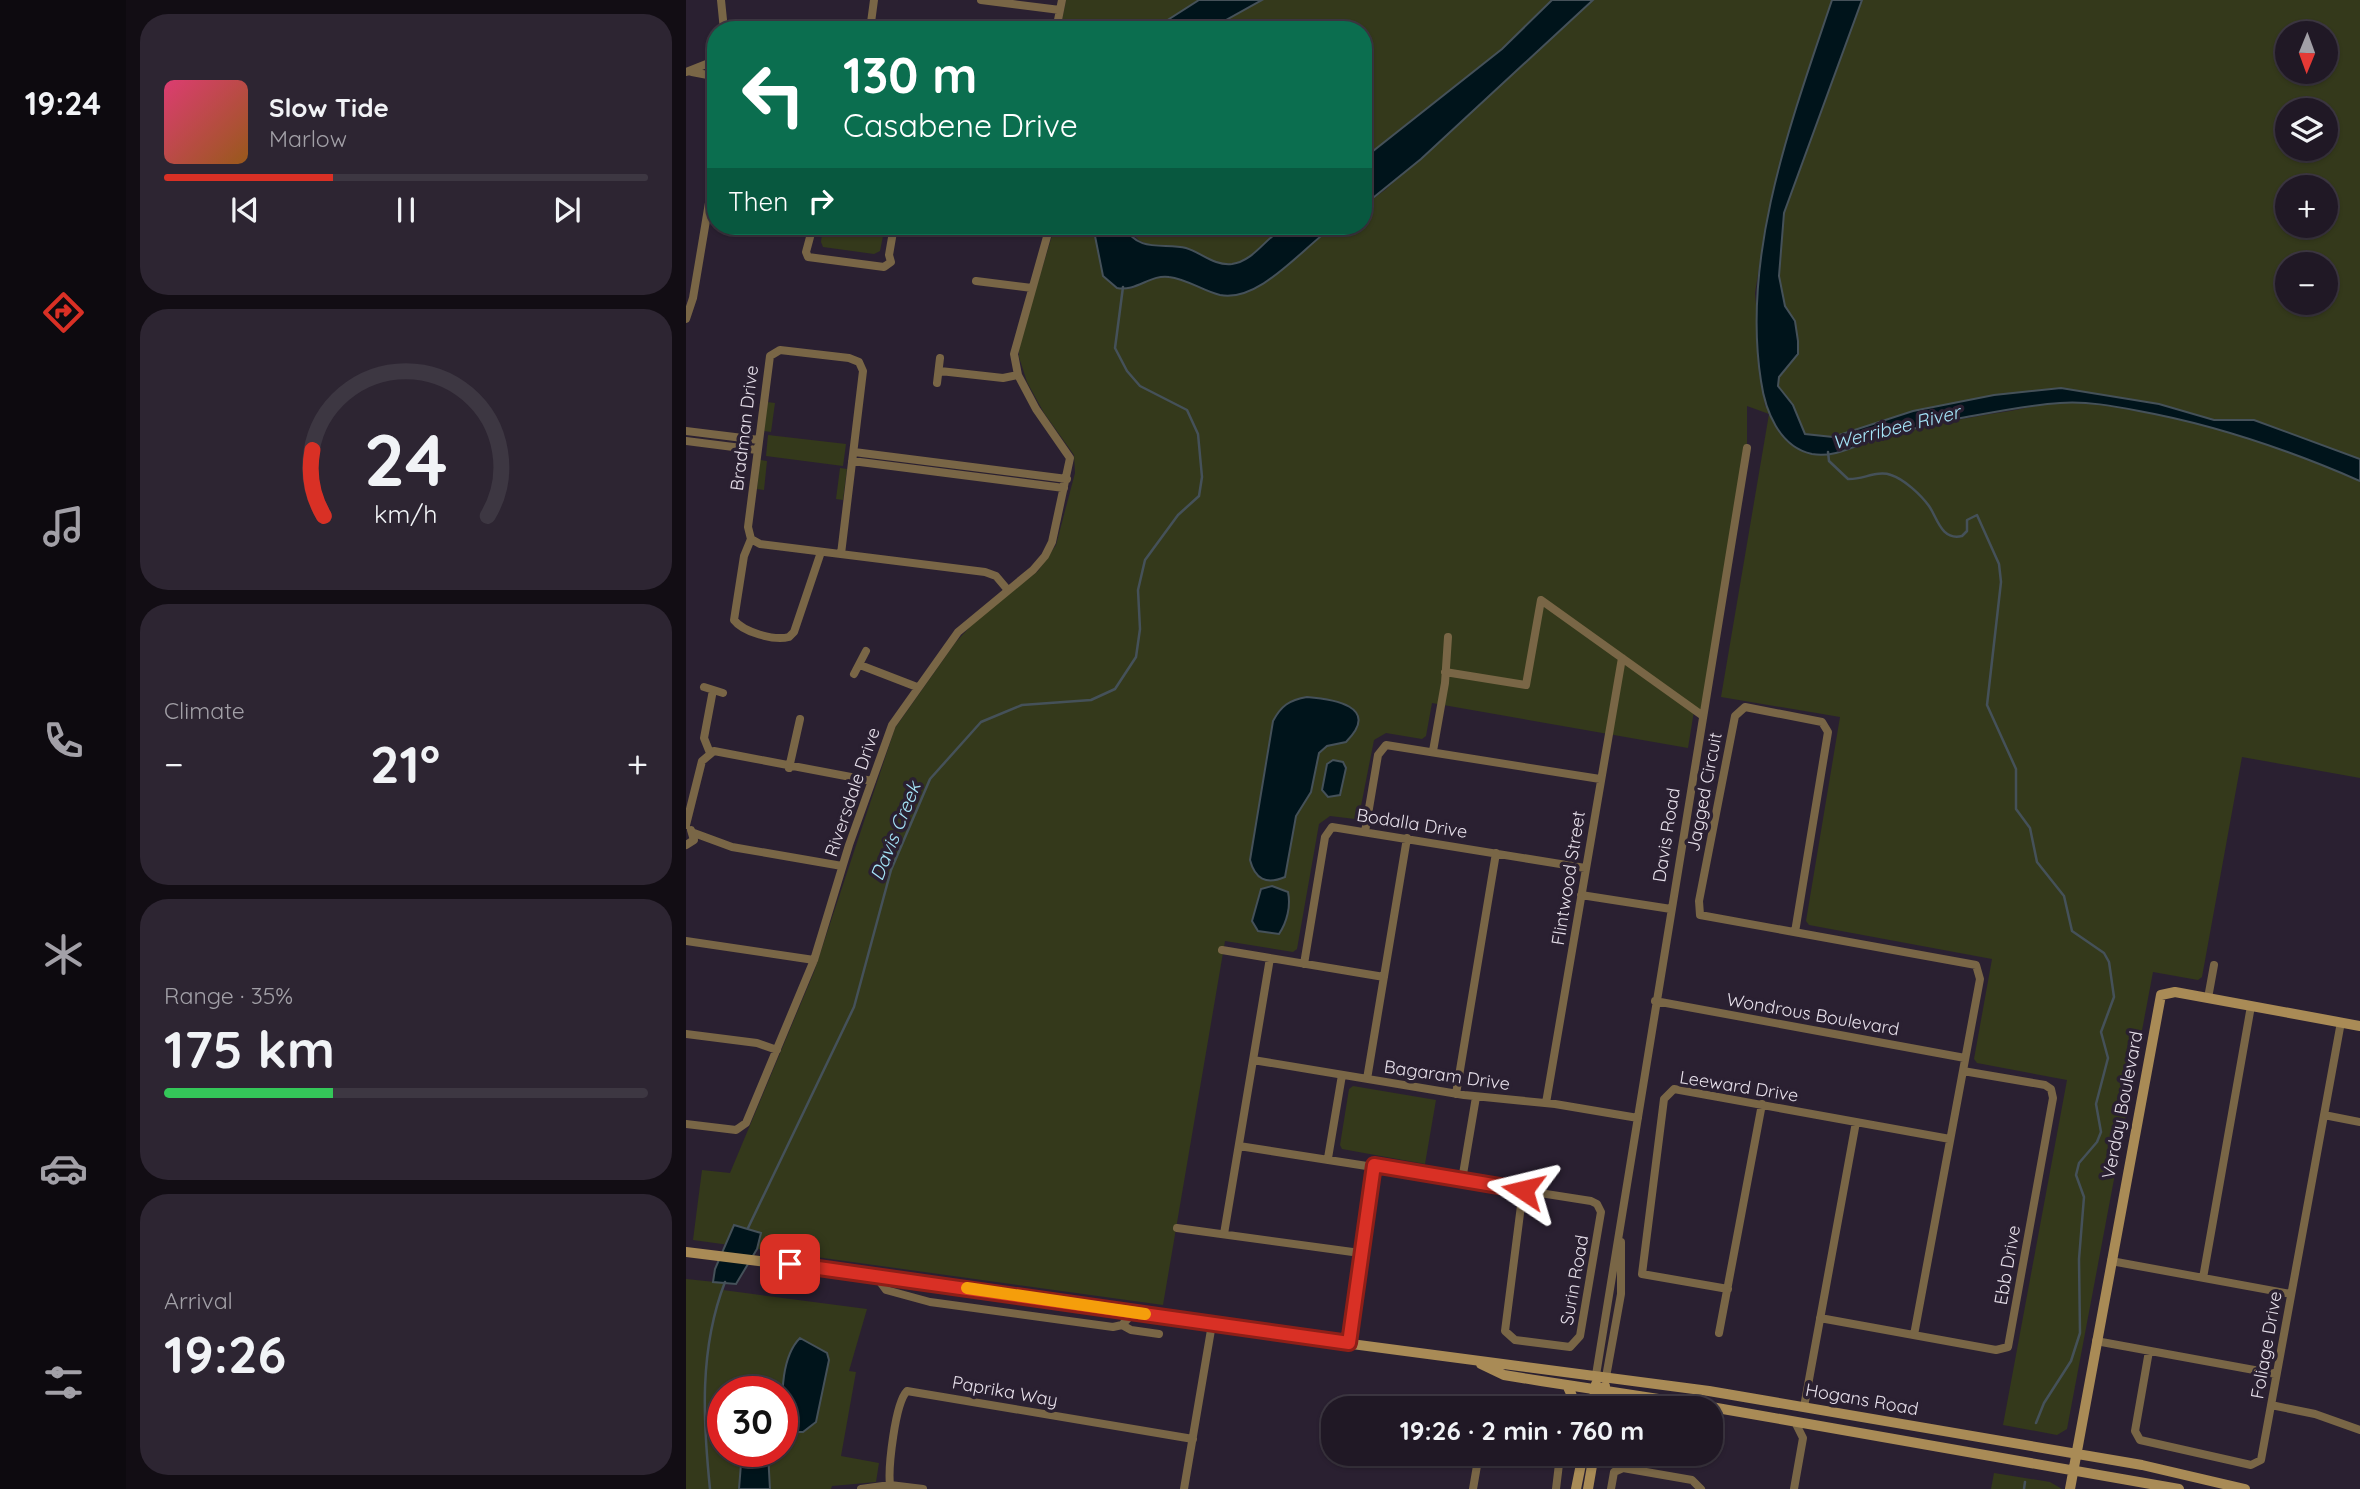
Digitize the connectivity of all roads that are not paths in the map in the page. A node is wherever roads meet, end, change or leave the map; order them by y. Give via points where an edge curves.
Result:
1 (721, 0) edge
2 (874, 0) edge
3 (981, 0) edge
4 (1062, 0) edge
5 (1060, 10) junction
6 (723, 21) edge
7 (871, 21) edge
8 (1058, 21) edge
9 (707, 63) edge
10 (687, 72) edge
11 (707, 76) edge
12 (707, 215) edge
13 (811, 235) edge
14 (892, 235) edge
15 (1047, 235) edge
16 (976, 281) dead end
17 (1032, 288) junction
18 (686, 319) edge
19 (940, 358) dead end
20 (940, 371) junction
21 (1018, 375) junction
22 (937, 383) dead end
23 (686, 431) edge
24 (759, 440) junction
25 (686, 441) edge
26 (1747, 448) dead end
27 (757, 450) junction
28 (853, 456) junction
29 (914, 459) junction
30 (912, 469) junction
31 (997, 475) junction
32 (1067, 478) junction
33 (1064, 488) junction
34 (751, 539) junction
35 (821, 551) junction
36 (841, 554) junction
37 (1007, 589) junction
38 (1448, 637) dead end
39 (866, 651) dead end
40 (1622, 658) junction
41 (860, 665) junction
42 (1445, 672) junction
43 (854, 674) dead end
44 (918, 687) junction
45 (723, 693) dead end
46 (1703, 716) junction
47 (800, 719) dead end
48 (1433, 751) junction
49 (710, 753) junction
50 (789, 768) junction
51 (1600, 779) junction
52 (872, 781) junction
53 (690, 830) edge
54 (1365, 832) junction
55 (1407, 838) junction
56 (714, 843) junction
57 (689, 846) edge
58 (1496, 853) junction
59 (842, 866) junction
60 (1585, 868) junction
61 (1581, 895) junction
62 (1671, 909) junction
63 (1795, 932) junction
64 (686, 941) edge
65 (1222, 950) dead end
66 (1270, 958) junction
67 (814, 960) junction
68 (1304, 964) junction
69 (2214, 965) dead end
70 (1384, 977) junction
71 (2208, 998) junction
72 (1656, 1000) junction
73 (2251, 1006) junction
74 (2341, 1022) junction
75 (2360, 1026) edge
76 (686, 1034) edge
77 (777, 1050) junction
78 (1965, 1058) junction
79 (1253, 1060) junction
80 (1963, 1070) junction
81 (1342, 1075) junction
82 (1367, 1080) junction
83 (1455, 1094) junction
84 (1476, 1097) junction
85 (1546, 1103) junction
86 (1762, 1104) junction
87 (2324, 1115) junction
88 (1638, 1118) junction
89 (1856, 1122) junction
90 (2360, 1122) edge
91 (686, 1124) edge
92 (1950, 1139) junction
93 (1239, 1146) junction
94 (1328, 1158) junction
95 (1374, 1165) junction
96 (1462, 1180) junction
97 (1523, 1190) junction
98 (1177, 1228) dead end
99 (1224, 1234) junction
100 (686, 1252) edge
101 (1360, 1253) junction
102 (2111, 1261) junction
103 (875, 1275) junction
104 (2203, 1278) junction
105 (1728, 1289) junction
106 (2291, 1294) junction
107 (1133, 1312) junction
108 (1821, 1318) junction
109 (1212, 1324) junction
110 (1122, 1325) junction
111 (1719, 1333) dead end
112 (1160, 1334) dead end
113 (1914, 1335) junction
114 (2096, 1341) junction
115 (1349, 1343) junction
116 (2149, 1350) junction
117 (1472, 1360) junction
118 (2276, 1374) junction
119 (1601, 1376) junction
120 (1567, 1385) junction
121 (1600, 1390) junction
122 (1572, 1396) edge
123 (1597, 1396) edge
124 (1601, 1396) edge
125 (1636, 1396) edge
126 (2271, 1405) junction
127 (1804, 1407) junction
128 (1723, 1410) edge
129 (2360, 1420) edge
130 (1794, 1422) junction
131 (1821, 1426) junction
132 (2359, 1430) edge
133 (1803, 1438) junction
134 (1193, 1439) junction
135 (2076, 1454) junction
136 (1477, 1466) edge
137 (1559, 1466) edge
138 (1581, 1466) edge
139 (1592, 1466) edge
140 (2073, 1469) junction
141 (890, 1485) junction
142 (1700, 1487) edge
143 (860, 1489) edge
144 (923, 1489) edge
145 (1184, 1489) edge
146 (1473, 1489) edge
147 (1556, 1489) edge
148 (1576, 1489) edge
149 (1588, 1489) edge
150 (1611, 1489) edge
151 (1794, 1489) edge
152 (2070, 1489) edge
153 (2179, 1489) edge
154 (2245, 1489) edge

1 - 6 street
2 - 7 street
3 - 5 street
4 - 5 street
5 - 8 street
9 - 10 street
10 - 11 street
12 - 18 street
13 - 14 street via 808,257 884,267 891,262
15 - 17 street, Riversdale Drive
16 - 17 street
17 - 21 street, Riversdale Drive via 1015,342
19 - 20 street
20 - 21 street via 1003,378
20 - 22 street
21 - 32 street, Riversdale Drive via 1069,454
23 - 24 street
24 - 27 street, Bradman Drive
24 - 28 street, Bradman Drive via 768,360 773,352 849,358 860,363 863,371
25 - 27 street
26 - 46 street, Davis Road
27 - 34 street, Bradman Drive via 748,527
28 - 29 street
28 - 30 street
28 - 36 street, Bradman Drive
29 - 30 street
29 - 31 street
30 - 31 street
31 - 32 street
31 - 33 street
32 - 33 street, Riversdale Drive
33 - 37 street, Riversdale Drive via 1049,549 1033,570
34 - 35 street
34 - 35 street, Bradman Drive via 734,620 776,639 794,632
35 - 36 street
36 - 37 street via 985,572 996,576
37 - 44 street, Riversdale Drive via 958,632
38 - 42 street
39 - 41 street
40 - 42 street via 1541,600 1526,685
40 - 46 street
40 - 51 street, Flintwood Street
41 - 43 street
41 - 44 street
42 - 48 street
44 - 52 street, Riversdale Drive via 890,730
45 - 49 street via 709,688 705,735
46 - 62 street, Davis Road
47 - 50 street
48 - 51 street
48 - 54 street via 1382,746
49 - 50 street
49 - 53 street via 702,761
50 - 52 street
51 - 60 street, Flintwood Street
52 - 59 street, Riversdale Drive
53 - 56 street
53 - 57 street
54 - 55 street, Bodalla Drive
54 - 68 street, Bodalla Drive via 1336,827 1326,833
55 - 58 street, Bodalla Drive
55 - 70 street
56 - 57 street
56 - 59 street
58 - 60 street, Bodalla Drive
58 - 83 street
59 - 67 street, Riversdale Drive
60 - 61 street, Flintwood Street
61 - 62 street
61 - 85 street, Flintwood Street
62 - 72 street, Davis Road
63 - 63 street, Jagged Circuit via 1700,915 1735,716 1745,707 1822,722 1828,732
63 - 78 street, Jagged Circuit via 1976,965 1980,979
64 - 67 street
65 - 66 street
66 - 68 street
66 - 79 street
67 - 77 street, Riversdale Drive
68 - 70 street
69 - 71 street
70 - 82 street
71 - 73 street, Verday Boulevard
71 - 102 street, Verday Boulevard via 2175,992 2161,995
72 - 78 street, Wondrous Boulevard
72 - 88 street, Davis Road
73 - 74 street, Verday Boulevard
73 - 104 street
74 - 75 street, Verday Boulevard
74 - 87 street, Foliage Drive
76 - 77 street
77 - 91 street, Riversdale Drive via 744,1126 733,1130
78 - 80 street, Jagged Circuit
79 - 81 street, Bagaram Drive
79 - 93 street
80 - 92 street, Jagged Circuit
80 - 113 street, Ebb Drive via 2051,1089 2053,1098 2008,1347 2001,1350
81 - 82 street, Bagaram Drive
81 - 94 street
82 - 83 street, Bagaram Drive
83 - 84 street, Bagaram Drive
84 - 85 street, Bagaram Drive
84 - 96 street
85 - 88 street, Bagaram Drive
86 - 89 street, Leeward Drive
86 - 105 street
86 - 105 street, Leeward Drive via 1674,1088 1664,1099 1642,1274
87 - 90 street
87 - 106 street, Foliage Drive
88 - 119 street, Davis Road via 1621,1228 1621,1287
89 - 92 street, Leeward Drive
89 - 108 street
92 - 113 street, Jagged Circuit
93 - 94 street, Surin Road
93 - 99 street
94 - 95 street, Surin Road
95 - 96 street, Surin Road
95 - 101 street
96 - 97 street, Surin Road
97 - 97 street, Surin Road via 1505,1331 1515,1340 1570,1347 1580,1336 1601,1210 1591,1201
98 - 99 street
99 - 101 street
100 - 103 street, Hogans Road
101 - 115 street
102 - 104 street
102 - 114 street, Verday Boulevard
103 - 107 street, Hogans Road
103 - 110 street, Hogans Road via 886,1290 943,1305
104 - 106 street
105 - 111 street
106 - 118 street, Foliage Drive
107 - 109 street, Hogans Road
107 - 110 street
108 - 113 street, Ebb Drive
108 - 127 street
109 - 115 street, Hogans Road
109 - 134 street
110 - 112 street, Hogans Road
114 - 116 street
114 - 135 street, Verday Boulevard
115 - 117 street, Hogans Road
116 - 118 street
116 - 126 street, Foliage Drive via 2135,1431 2140,1440 2251,1465 2260,1460
117 - 119 street, Hogans Road
117 - 120 street, Hogans Road via 1504,1375
118 - 126 street, Foliage Drive
119 - 121 street, Davis Road
119 - 127 street, Hogans Road
120 - 121 street, Hogans Road
120 - 122 street
121 - 123 street, Davis Road
121 - 124 street, Davis Road
121 - 125 street, Hogans Road
126 - 132 street
127 - 135 street, Hogans Road
128 - 130 street, Hogans Road
129 - 132 street
130 - 131 street, Hogans Road
130 - 133 street
131 - 133 street
131 - 140 street, Hogans Road
133 - 151 street
134 - 141 street, Paprika Way via 907,1391 901,1401
134 - 145 street
135 - 140 street, Verday Boulevard
135 - 154 street, Hogans Road
136 - 146 street
137 - 147 street
138 - 148 street
139 - 149 street
140 - 152 street, Verday Boulevard
140 - 153 street, Hogans Road
141 - 143 street
141 - 144 street
142 - 150 street via 1692,1480 1623,1468 1614,1472

